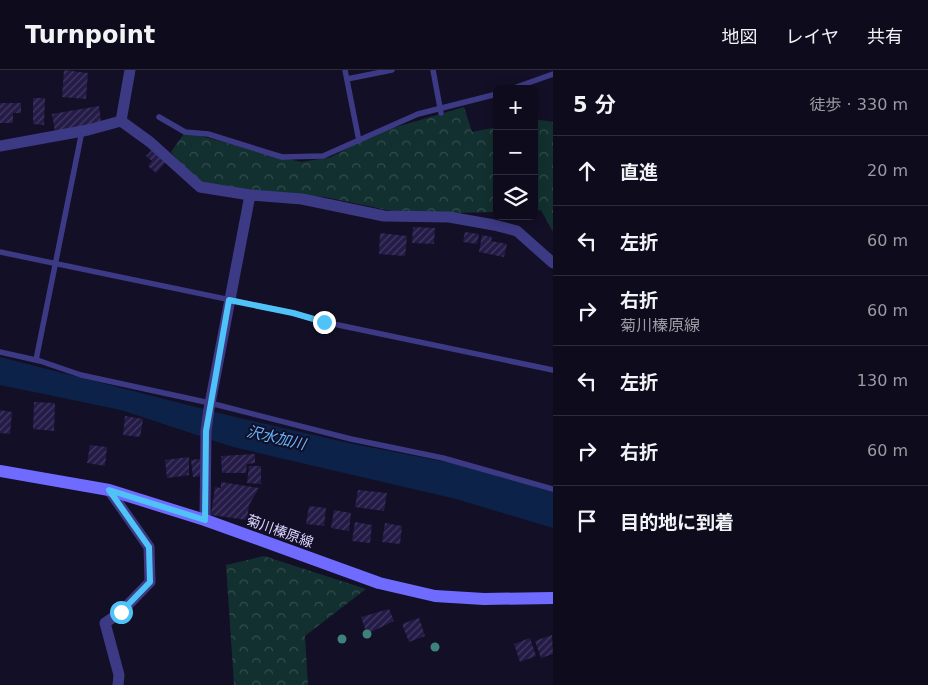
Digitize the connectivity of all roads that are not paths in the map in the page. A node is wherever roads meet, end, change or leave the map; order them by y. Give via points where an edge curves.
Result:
1 (130, 70) edge
2 (345, 70) edge
3 (392, 70) edge
4 (433, 70) edge
5 (553, 74) edge
6 (347, 79) junction
7 (522, 85) edge
8 (493, 95) edge
9 (441, 111) junction
10 (159, 116) dead end
11 (121, 121) junction
12 (82, 131) junction
13 (359, 141) junction
14 (0, 146) edge
15 (250, 195) junction
16 (0, 252) edge
17 (553, 263) edge
18 (56, 265) junction
19 (229, 300) junction
20 (0, 352) edge
21 (36, 360) junction
22 (553, 370) edge
23 (209, 406) junction
24 (0, 471) edge
25 (109, 490) junction
26 (553, 490) edge
27 (205, 520) junction
28 (553, 598) edge
29 (118, 685) edge

1 - 11 street
2 - 6 lane
3 - 6 lane
4 - 9 lane
5 - 7 lane
6 - 13 lane
8 - 9 lane
9 - 13 lane via 418,114
10 - 13 lane via 185,132 208,134 282,157 324,156
11 - 12 street
11 - 15 street via 200,186
12 - 14 street
12 - 18 lane
15 - 17 street via 302,199 384,216 449,217 510,228 528,239
15 - 19 street
16 - 18 lane
18 - 19 lane
18 - 21 lane
19 - 22 lane
19 - 23 street
20 - 21 lane
21 - 23 lane via 81,375
23 - 26 lane via 443,458
23 - 27 street
24 - 25 main road, 菊川榛原線
25 - 27 main road, 菊川榛原線
25 - 29 street via 149,547 150,582 121,612 105,623 119,675
27 - 28 main road, 菊川榛原線 via 379,583 434,596

